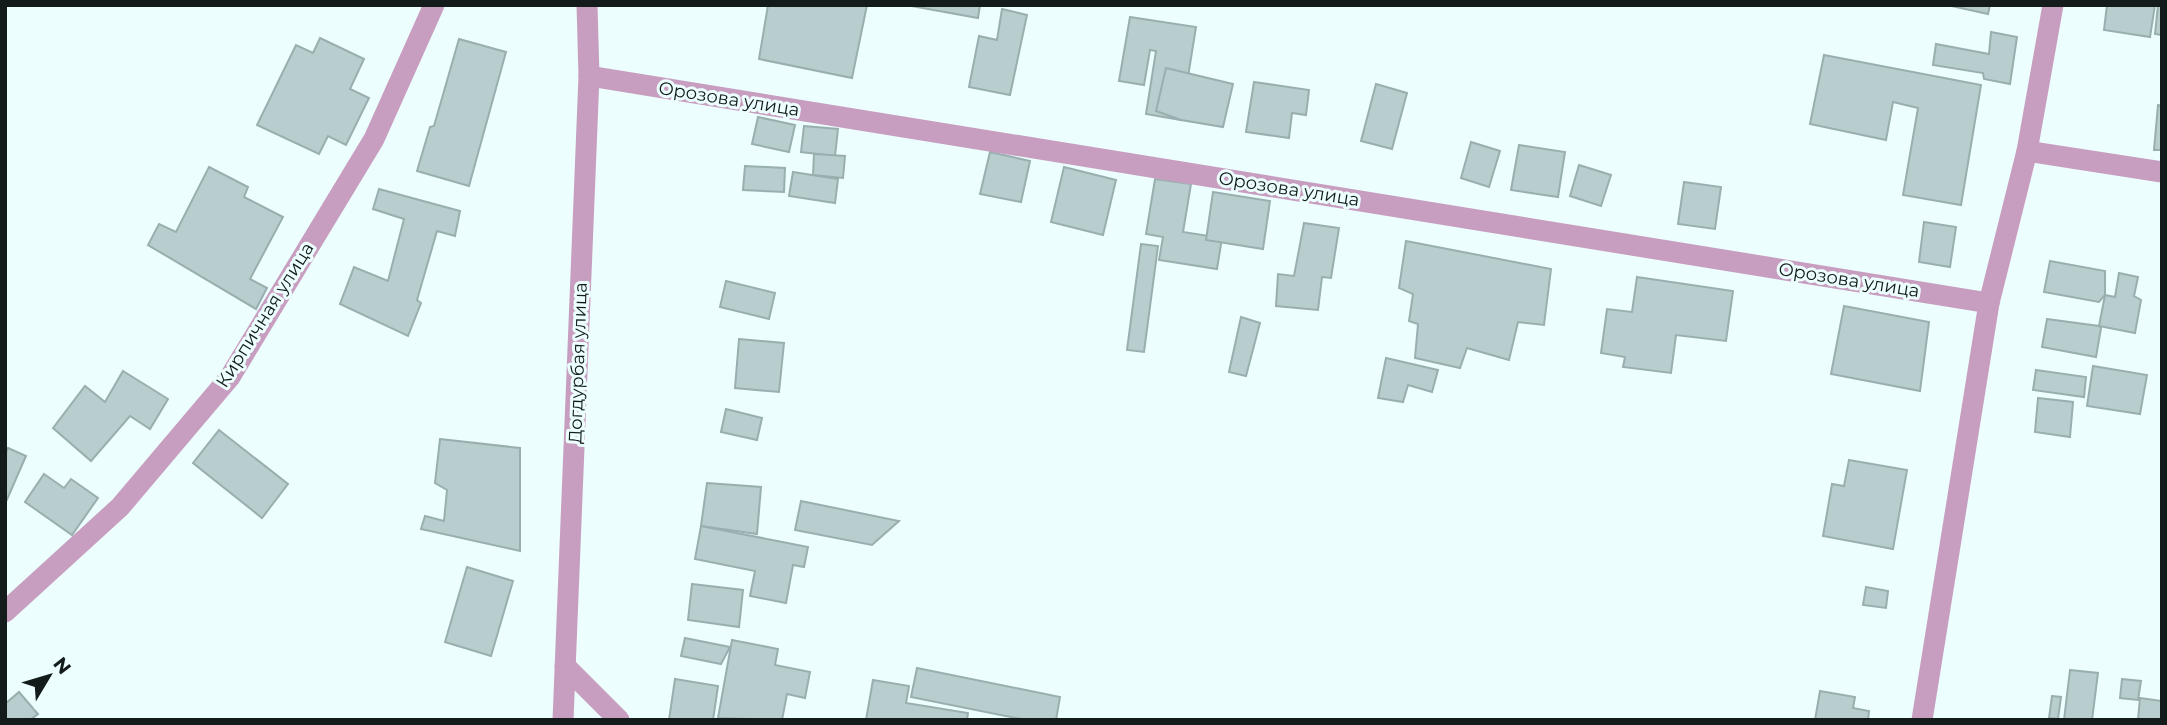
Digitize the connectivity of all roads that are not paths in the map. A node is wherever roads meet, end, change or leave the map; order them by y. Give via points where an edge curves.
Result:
1 (434, 5) edge
2 (587, 5) edge
3 (2053, 5) edge
4 (589, 76) junction
5 (2027, 151) junction
6 (2162, 172) edge
7 (1989, 303) junction
8 (5, 612) edge
9 (565, 666) junction
10 (563, 720) edge
11 (619, 720) edge
12 (1922, 720) edge

1 - 8 street, Кирпичная улица via 373,139 230,377 120,507
2 - 4 street, Догдурбая улица
3 - 5 street
4 - 7 street, Орозова улица
4 - 9 street, Догдурбая улица
5 - 6 street
5 - 7 street
7 - 12 street
9 - 10 street, Догдурбая улица
9 - 11 street

